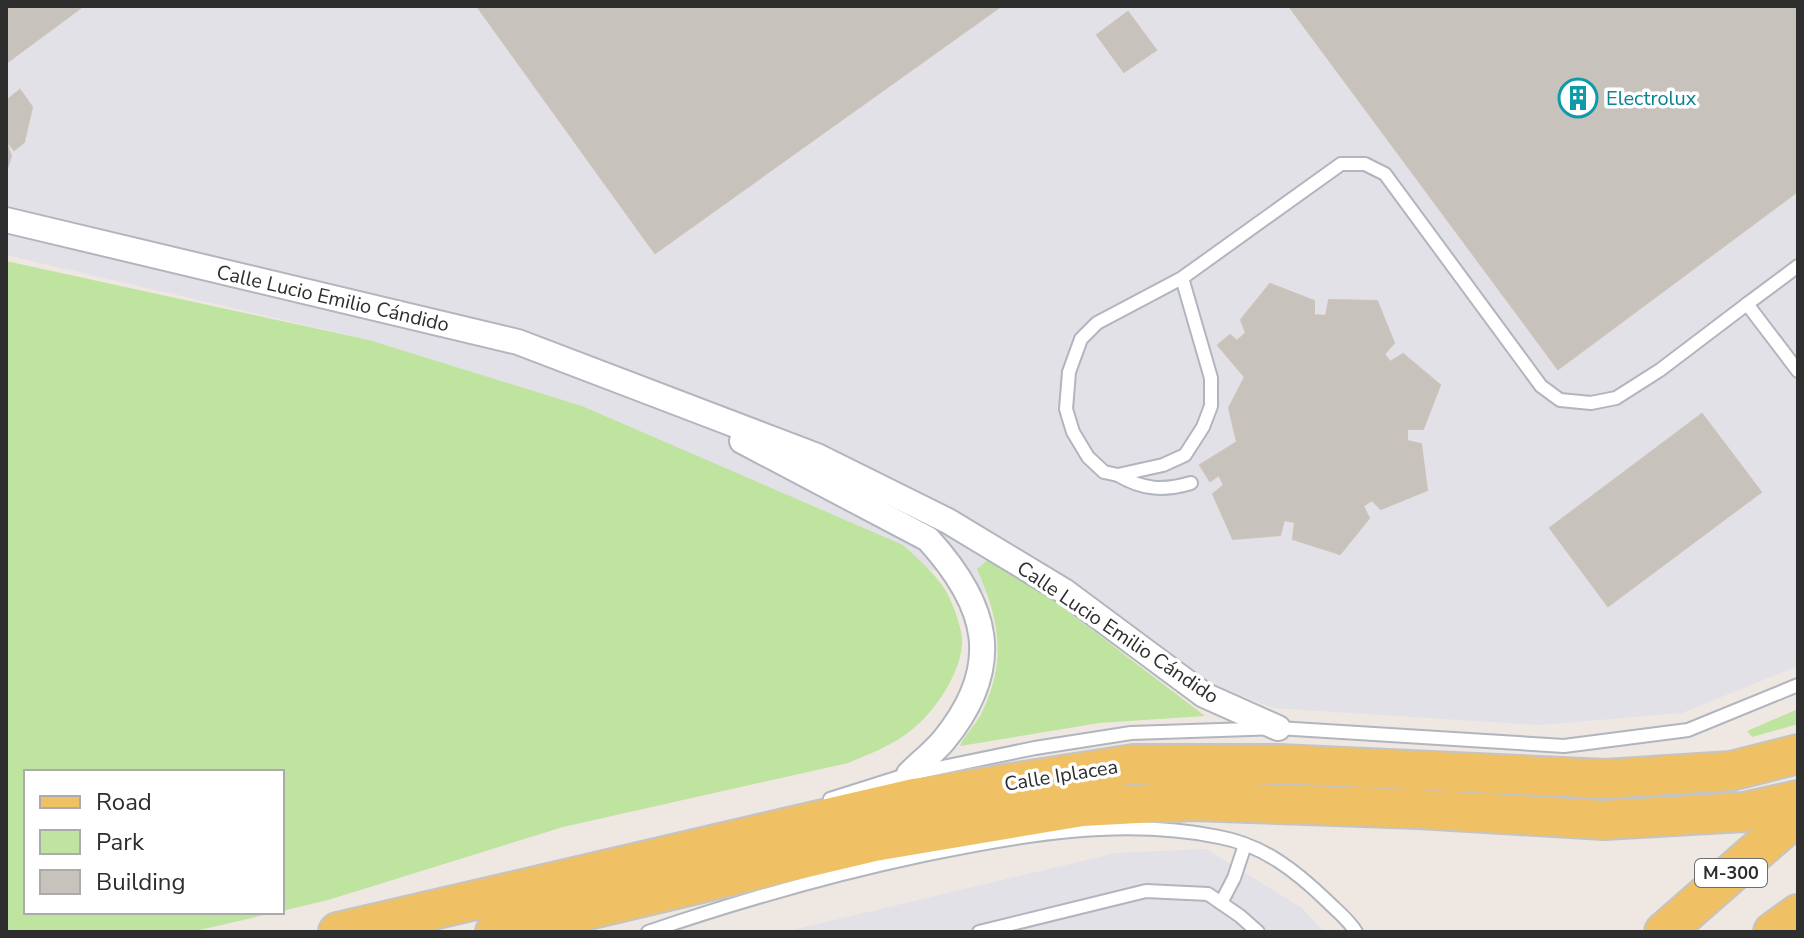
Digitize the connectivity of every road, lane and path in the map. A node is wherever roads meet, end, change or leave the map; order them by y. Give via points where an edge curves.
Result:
1 (6, 220) edge
2 (1798, 266) edge
3 (1182, 278) junction
4 (1747, 304) junction
5 (1798, 371) edge
6 (655, 395) junction
7 (1118, 475) junction
8 (1191, 483) dead end
9 (1798, 685) edge
10 (1278, 728) junction
11 (1798, 754) edge
12 (909, 774) junction
13 (1798, 800) edge
14 (824, 801) dead end
15 (781, 815) dead end
16 (1798, 815) edge
17 (1245, 845) junction
18 (621, 865) junction
19 (1221, 903) junction
20 (1798, 914) edge
21 (338, 932) edge
22 (495, 932) edge
23 (648, 932) edge
24 (979, 932) edge
25 (1258, 932) edge
26 (1356, 932) edge
27 (1664, 932) edge
28 (1773, 932) edge

1 - 6 street, Calle Lucio Emilio Cándido via 518,342
2 - 4 lane
3 - 4 lane via 1341,164 1365,164 1385,174 1541,386 1560,400 1591,403 1616,398
3 - 7 lane via 1211,378 1211,406 1185,455
3 - 7 lane via 1097,323 1081,339 1069,372 1066,409 1073,432 1088,457 1104,472
4 - 5 lane
6 - 10 street, Calle Lucio Emilio Cándido via 817,456 948,521 1064,591 1204,695
6 - 12 street, Calle Lucio Emilio Cándido via 928,539 949,562 973,599 984,645 975,690 944,740
7 - 8 lane via 1153,489
9 - 10 lane via 1688,730 1564,746
10 - 12 lane via 1131,733
11 - 18 main road, Calle Iplacea via 1731,771 1605,779 1279,764 1134,764 914,798
12 - 14 lane
13 - 22 main road, Calle Iplacea via 1744,812 1604,820 1193,801 1082,807 874,842
15 - 18 lane
16 - 27 main road, M-300
17 - 19 lane
17 - 23 lane via 1140,827 983,843 740,901
17 - 26 lane via 1268,853 1306,881
18 - 21 main road, Calle Iplacea
19 - 24 lane via 1208,894 1146,891
19 - 25 lane
20 - 28 main road

